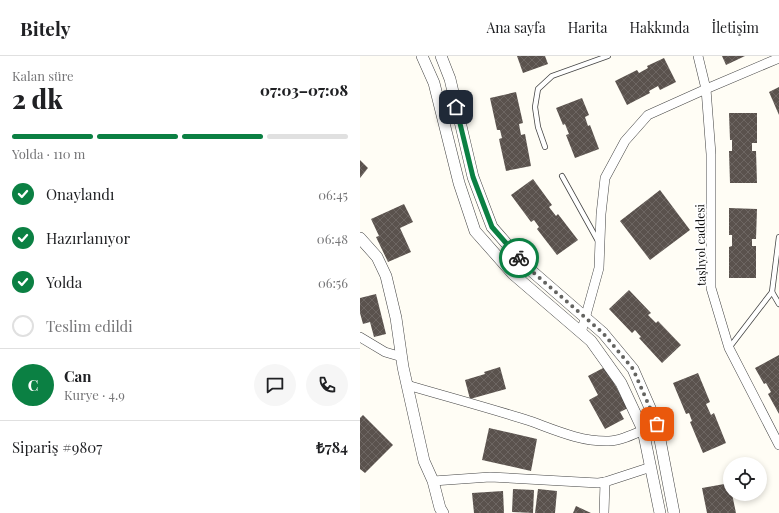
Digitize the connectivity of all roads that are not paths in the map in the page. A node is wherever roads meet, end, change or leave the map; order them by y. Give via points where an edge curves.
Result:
1 (422, 56) edge
2 (442, 56) edge
3 (608, 56) edge
4 (698, 56) edge
5 (779, 58) edge
6 (706, 89) junction
7 (545, 147) dead end
8 (562, 176) dead end
9 (779, 237) edge
10 (360, 238) edge
11 (600, 244) junction
12 (772, 292) junction
13 (779, 304) edge
14 (586, 318) junction
15 (581, 333) junction
16 (360, 337) edge
17 (729, 348) junction
18 (402, 357) junction
19 (407, 385) junction
20 (657, 424) junction
21 (643, 430) junction
22 (779, 445) edge
23 (651, 467) junction
24 (433, 481) junction
25 (605, 482) junction
26 (443, 513) edge
27 (604, 513) edge
28 (660, 513) edge
29 (674, 513) edge

1 - 15 street via 434,83 459,183 475,231 513,274
2 - 14 street via 450,79 473,177 492,227 527,267
3 - 7 lane via 552,76 538,89 535,107
4 - 6 street, taşlıyol caddesi
5 - 6 street
6 - 11 street via 648,116 625,141 605,178
6 - 17 street, taşlıyol caddesi via 711,154 711,288
8 - 11 lane
9 - 12 lane
10 - 18 street via 377,257 386,276
11 - 14 street via 599,268
12 - 13 lane
12 - 17 lane
14 - 15 street
14 - 20 street via 603,333 633,369
15 - 21 street via 591,341 621,383
16 - 18 street via 385,352
17 - 22 street, taşlıyol caddesi
18 - 19 street
19 - 21 street via 569,435 593,440 610,441
19 - 24 street via 424,461
20 - 21 street
20 - 29 street
21 - 23 street
23 - 25 street
23 - 28 street
24 - 25 street via 490,477
24 - 26 street
25 - 27 street

